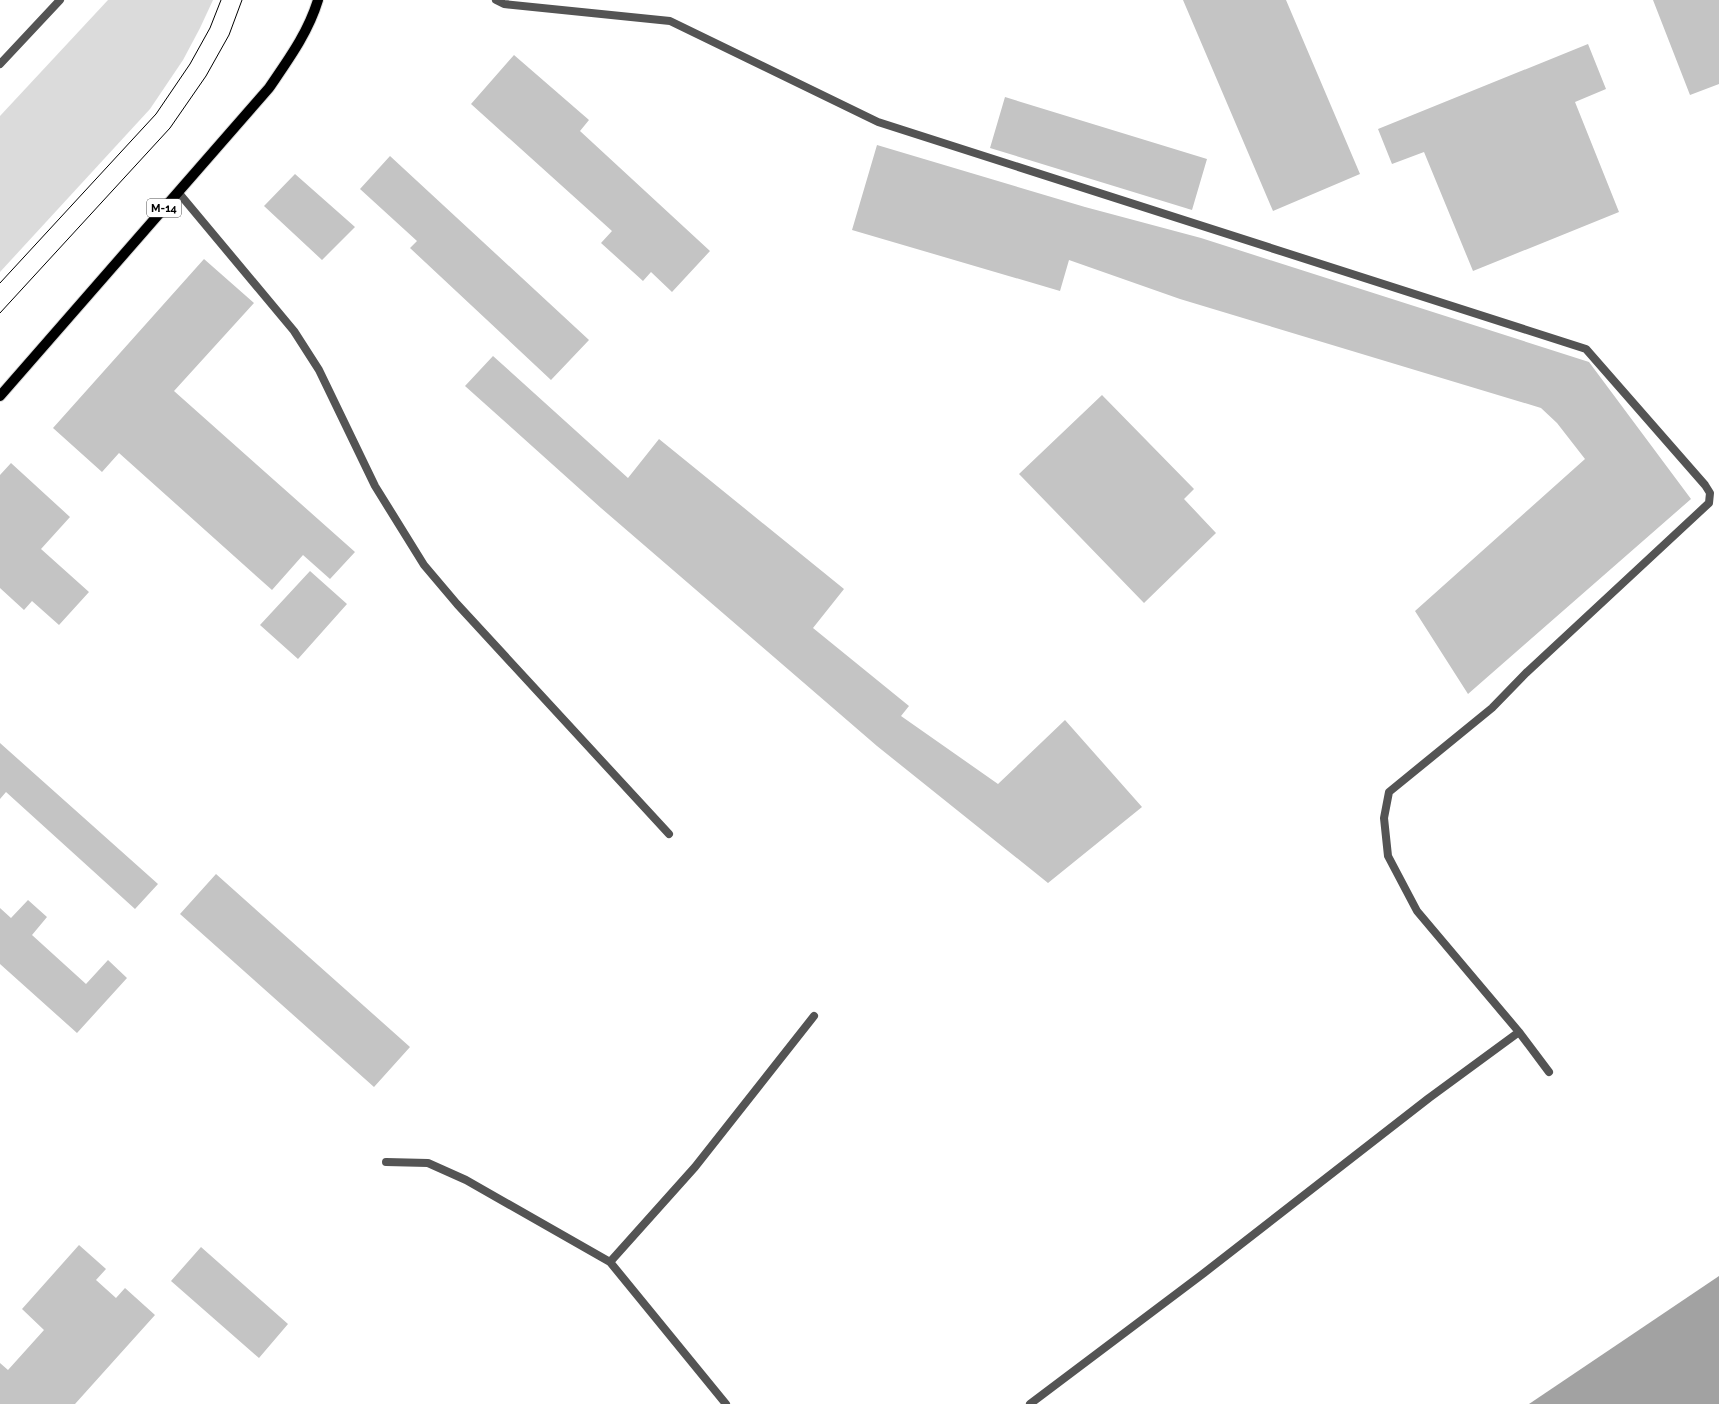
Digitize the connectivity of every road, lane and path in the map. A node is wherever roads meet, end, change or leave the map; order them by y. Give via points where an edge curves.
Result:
1 (60, 0) edge
2 (318, 0) edge
3 (496, 0) edge
4 (0, 64) edge
5 (178, 192) junction
6 (0, 396) edge
7 (669, 834) dead end
8 (814, 1016) dead end
9 (1519, 1032) junction
10 (1549, 1072) dead end
11 (386, 1162) dead end
12 (610, 1262) junction
13 (726, 1404) edge
14 (1030, 1404) edge

1 - 4 lane
2 - 5 main road, М-14 via 301,41 269,88
3 - 9 lane via 504,4 670,21 878,122 1586,349 1705,485 1710,493 1709,503 1526,673 1492,708 1389,792 1384,818 1388,856 1417,912
5 - 6 main road, М-14
5 - 7 lane via 298,338 319,370 375,486 424,565
8 - 12 lane via 695,1167
9 - 10 lane
9 - 14 lane
11 - 12 lane via 428,1163 466,1180
12 - 13 lane

